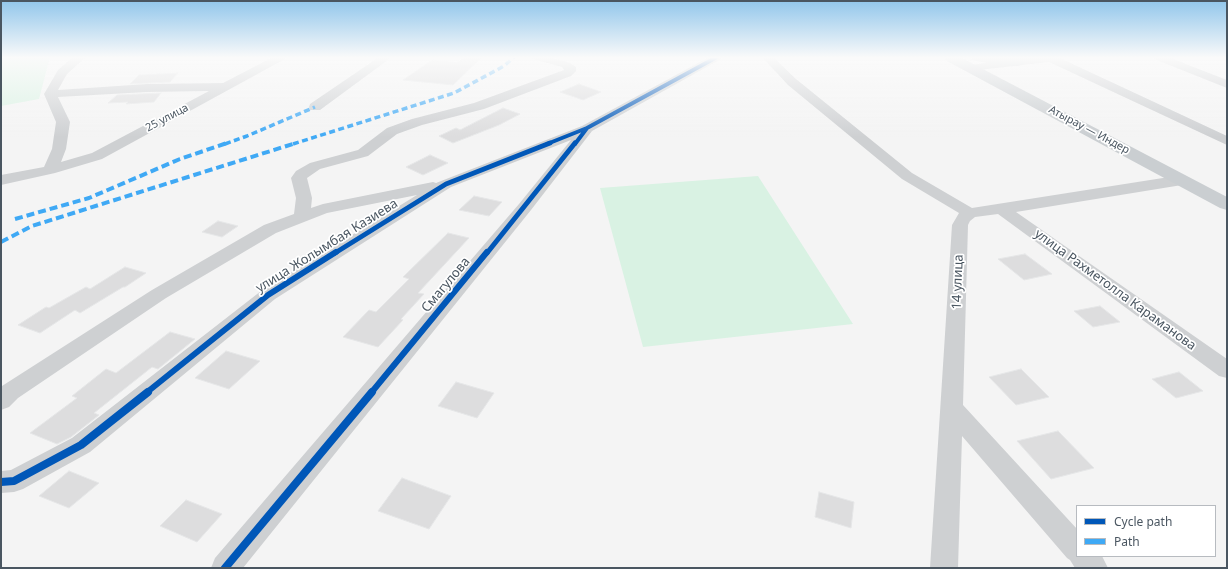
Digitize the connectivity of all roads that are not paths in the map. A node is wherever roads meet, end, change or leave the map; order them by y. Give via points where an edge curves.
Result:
1 (56, 84) edge
2 (232, 84) edge
3 (348, 84) edge
4 (541, 84) edge
5 (668, 84) edge
6 (794, 84) edge
7 (1013, 84) edge
8 (1020, 84) edge
9 (1108, 84) edge
10 (1023, 85) joint
11 (226, 87) junction
12 (50, 94) junction
13 (315, 107) dead end
14 (587, 128) junction
15 (1227, 140) edge
16 (50, 170) junction
17 (1, 180) edge
18 (1182, 180) junction
19 (446, 184) junction
20 (1227, 190) edge
21 (1227, 204) edge
22 (1002, 209) junction
23 (970, 213) junction
24 (302, 216) junction
25 (1227, 370) edge
26 (1, 401) edge
27 (952, 408) junction
28 (1, 482) edge
29 (1076, 548) edge
30 (1084, 557) edge
31 (225, 568) edge
32 (944, 568) edge
33 (1094, 568) edge

1 - 12 street
2 - 11 street, 25 улица
3 - 13 street
4 - 24 street via 479,106 392,131 357,156 315,166 299,178 304,198
5 - 14 street, Смагулова
6 - 23 street via 907,176
7 - 18 main road, Атырау — Индер
8 - 10 main road, Атырау — Индер
9 - 15 street
10 - 20 main road, Атырау — Индер
11 - 12 street via 147,88
11 - 16 street, 25 улица via 97,156
12 - 16 street via 63,122 60,150
14 - 19 street, улица Жолымбая Казиева
14 - 31 street, Смагулова via 525,207
16 - 17 street, 25 улица
18 - 21 main road, Атырау — Индер
18 - 22 street
19 - 24 street, улица Жолымбая Казиева via 323,209
19 - 28 street, улица Жолымбая Казиева via 268,295 81,445 14,481
22 - 23 street
22 - 25 street, улица Рахметолла Караманова
23 - 27 street, 14 улица via 960,225
24 - 26 street, улица Жолымбая Казиева via 270,229 159,294 10,392
27 - 29 street
27 - 32 street, 14 улица
30 - 33 street

